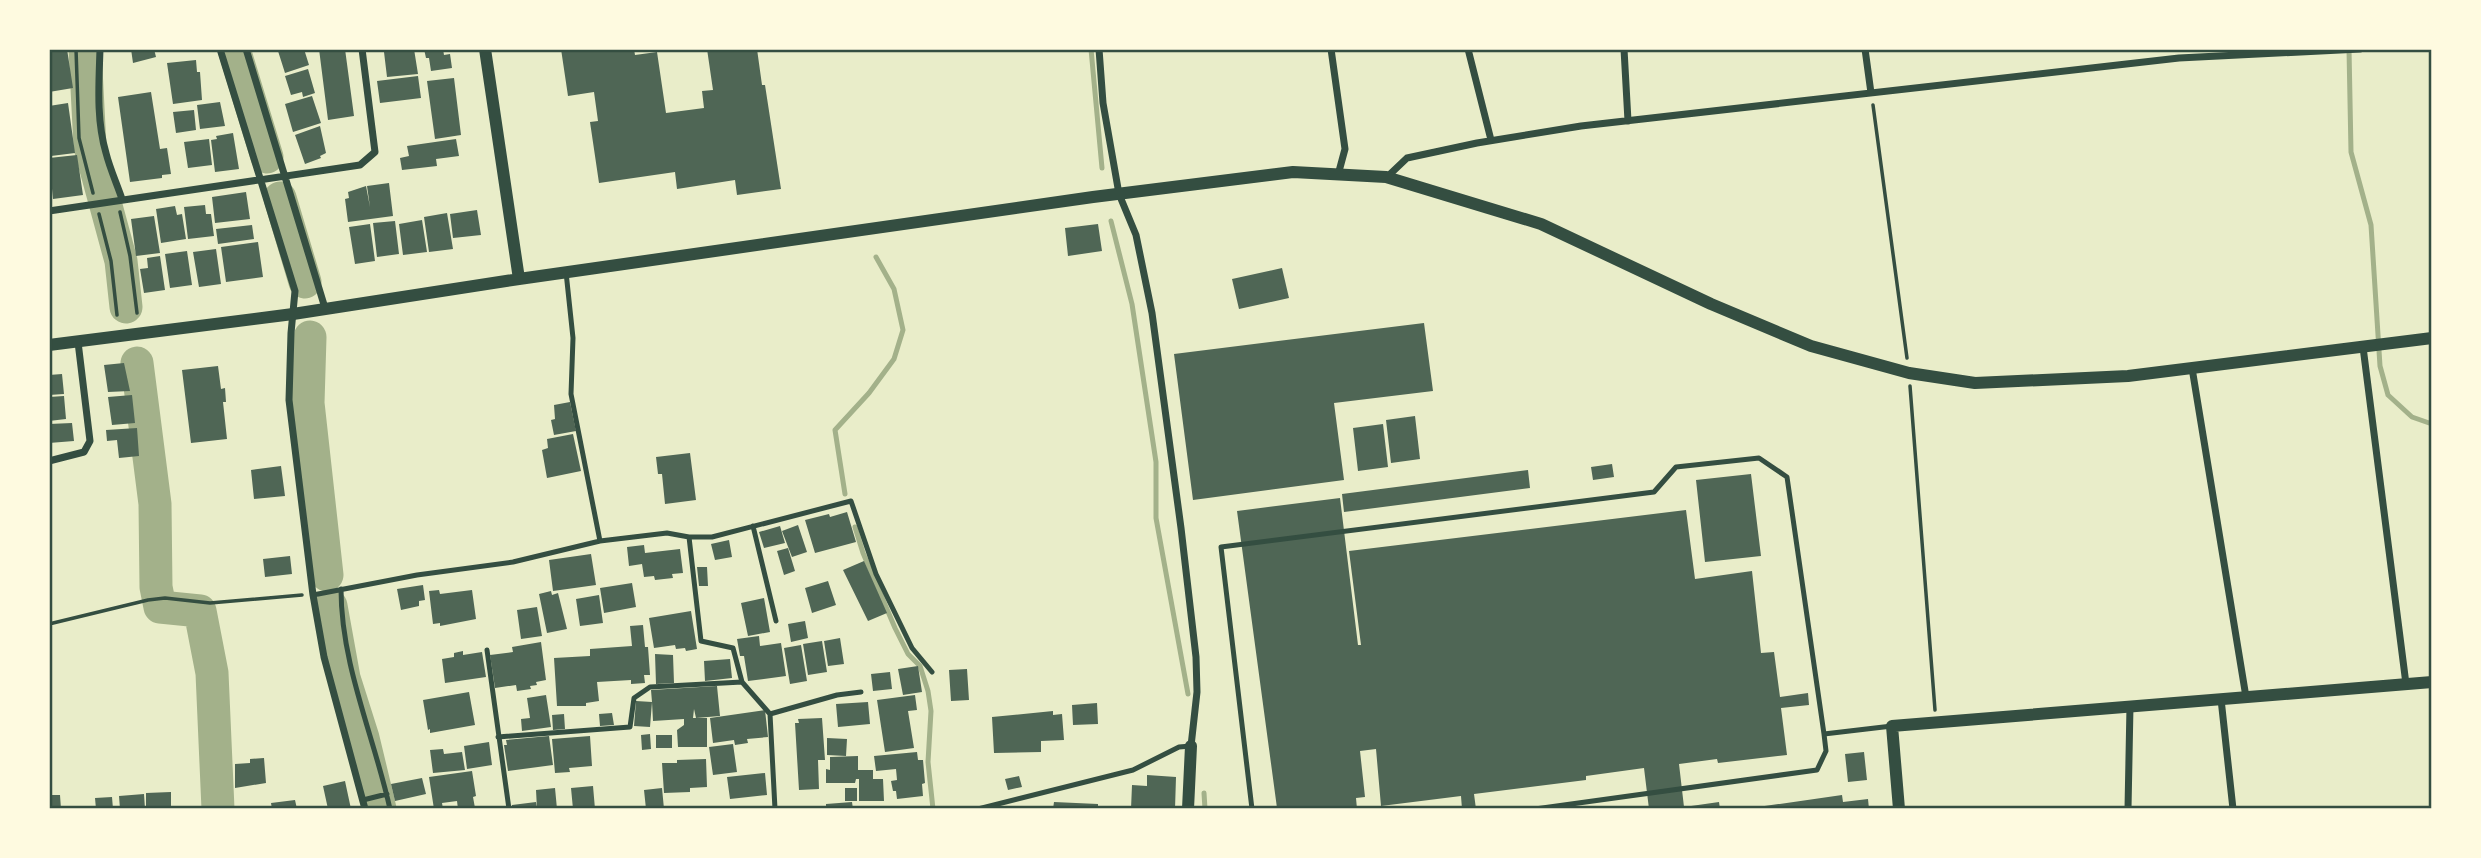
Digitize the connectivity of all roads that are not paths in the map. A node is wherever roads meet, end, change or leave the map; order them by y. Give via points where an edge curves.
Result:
1 (100, 49) edge
2 (220, 49) edge
3 (246, 49) edge
4 (362, 49) edge
5 (485, 49) edge
6 (1099, 49) edge
7 (1331, 49) edge
8 (1468, 49) edge
9 (1623, 49) edge
10 (1865, 49) edge
11 (2178, 49) edge
12 (2360, 49) edge
13 (2179, 58) junction
14 (1871, 93) junction
15 (1628, 121) junction
16 (1491, 141) junction
17 (1338, 175) junction
18 (287, 177) junction
19 (1386, 177) junction
20 (261, 181) junction
21 (1119, 194) junction
22 (117, 200) junction
23 (49, 211) edge
24 (566, 272) junction
25 (519, 279) junction
26 (326, 308) junction
27 (293, 314) junction
28 (2432, 338) edge
29 (78, 342) junction
30 (49, 345) edge
31 (2363, 347) junction
32 (2192, 368) junction
33 (49, 461) edge
34 (753, 526) junction
35 (689, 537) junction
36 (600, 541) junction
37 (341, 589) junction
38 (313, 595) junction
39 (776, 621) dead end
40 (486, 650) dead end
41 (932, 672) dead end
42 (742, 682) junction
43 (2432, 682) edge
44 (2406, 684) junction
45 (861, 692) dead end
46 (2246, 697) junction
47 (2221, 699) junction
48 (2130, 706) junction
49 (770, 714) junction
50 (1892, 726) junction
51 (1824, 734) junction
52 (498, 737) junction
53 (1191, 746) junction
54 (384, 794) junction
55 (363, 800) junction
56 (365, 809) edge
57 (390, 809) edge
58 (509, 809) edge
59 (775, 809) edge
60 (978, 809) edge
61 (1188, 809) edge
62 (1252, 809) edge
63 (1535, 809) edge
64 (1899, 809) edge
65 (2128, 809) edge
66 (2233, 809) edge

1 - 22 street via 102,132
2 - 20 street
3 - 18 street
4 - 18 street via 375,152 360,166
5 - 25 street
6 - 21 street
7 - 17 street via 1345,149
8 - 16 street
9 - 15 street
10 - 14 street
11 - 13 street
12 - 13 street
13 - 14 street
14 - 15 street
15 - 16 street
16 - 19 street via 1407,158
17 - 19 street
17 - 21 street via 1293,172
18 - 20 street
18 - 26 street
19 - 32 street via 1541,224 1811,346 1909,373 1987,383
20 - 22 street
20 - 27 street via 295,291
21 - 24 street
21 - 53 street via 1136,235 1152,313 1181,528 1198,692
22 - 23 street
24 - 25 street
24 - 36 lane via 573,338 571,394
25 - 26 street
26 - 27 street
27 - 29 street
27 - 38 street via 289,400
28 - 31 street
29 - 30 street
29 - 33 street via 90,442 84,452
31 - 32 street
31 - 44 street
32 - 46 street
34 - 35 lane via 712,537
34 - 39 lane
34 - 41 lane via 851,501 876,574 912,648
35 - 36 lane via 667,533
35 - 42 lane via 701,641 733,648
36 - 37 lane via 513,562
37 - 38 lane
37 - 54 lane via 349,658
38 - 55 street via 324,657
40 - 52 lane
42 - 49 lane
42 - 52 lane via 650,687 634,698 630,727
43 - 44 street
44 - 46 street
45 - 49 lane
46 - 47 street
47 - 48 street
47 - 66 street
48 - 50 street
48 - 65 street
49 - 59 lane
50 - 51 lane
50 - 64 street
51 - 62 lane via 1787,477 1759,458 1676,467 1654,492 1220,547
51 - 63 lane via 1826,751 1817,770
52 - 58 lane
53 - 60 lane via 1179,747 1133,770
53 - 61 street
54 - 55 lane
54 - 57 lane
55 - 56 street

